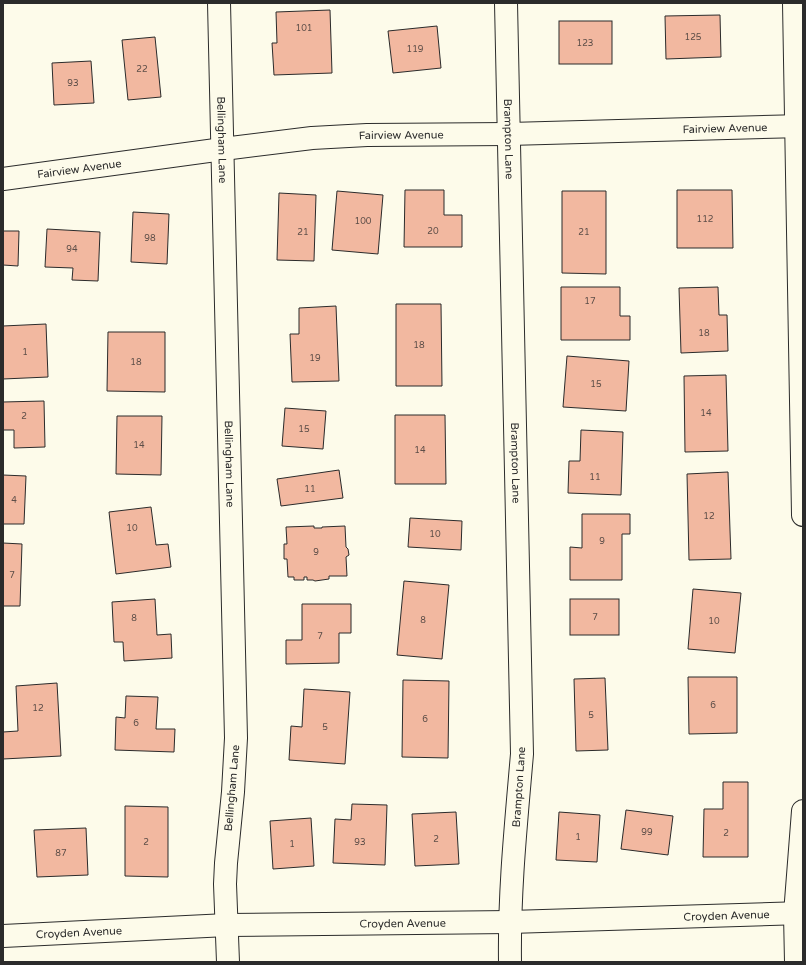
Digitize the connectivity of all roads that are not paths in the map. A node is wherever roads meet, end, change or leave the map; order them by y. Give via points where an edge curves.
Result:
1 (219, 3) edge
2 (506, 3) edge
3 (794, 3) edge
4 (800, 127) edge
5 (509, 134) junction
6 (222, 149) junction
7 (3, 179) edge
8 (803, 515) edge
9 (803, 811) edge
10 (799, 914) edge
11 (510, 922) junction
12 (227, 925) junction
13 (3, 936) edge
14 (228, 962) edge
15 (510, 962) edge
16 (796, 962) edge

1 - 6 street, Bellingham Lane
2 - 5 street, Brampton Lane
3 - 4 street
4 - 5 street, Fairview Avenue
4 - 8 street
5 - 6 street, Fairview Avenue via 367,135 312,138
5 - 11 street, Brampton Lane via 522,754
6 - 7 street, Fairview Avenue
6 - 12 street, Bellingham Lane via 236,738 226,863
9 - 10 street
10 - 11 street, Croyden Avenue
10 - 16 street
11 - 12 street, Croyden Avenue
11 - 15 street, Brampton Lane
12 - 13 street, Croyden Avenue
12 - 14 street, Bellingham Lane

